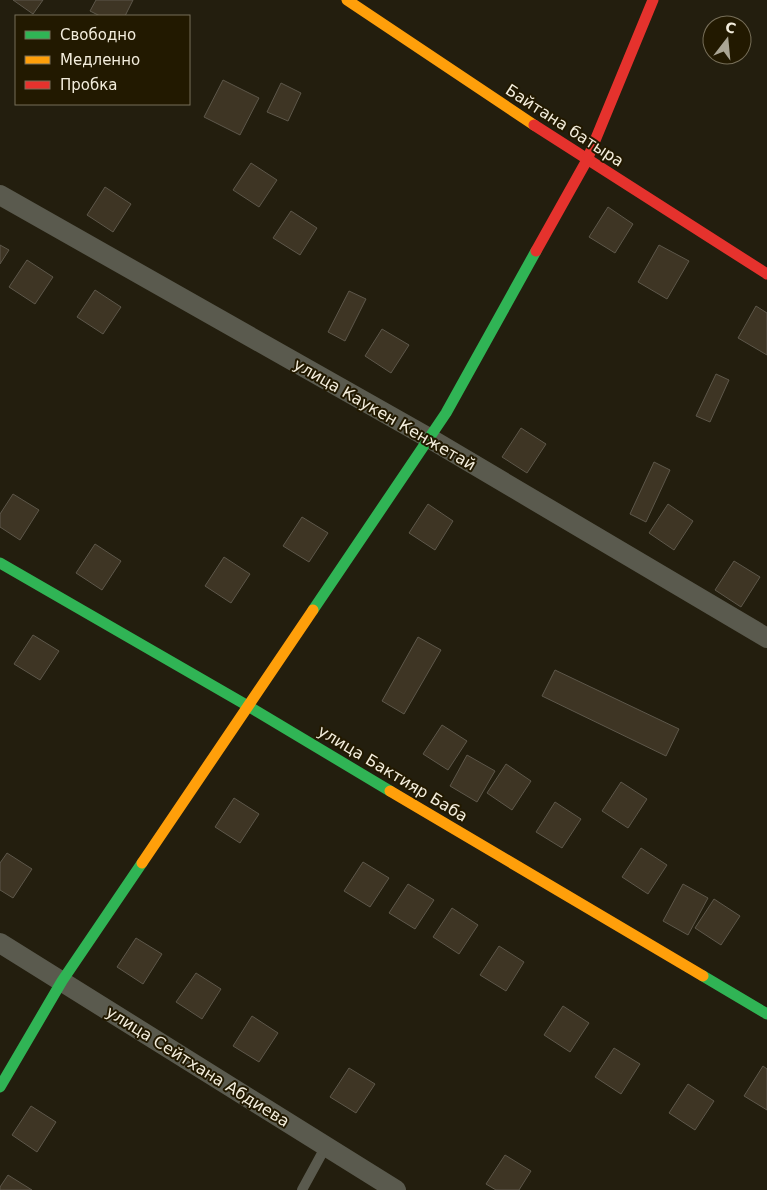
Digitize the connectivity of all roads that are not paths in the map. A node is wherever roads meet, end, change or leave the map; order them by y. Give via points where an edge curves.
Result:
1 (347, 0) edge
2 (653, 0) edge
3 (587, 160) junction
4 (0, 196) edge
5 (767, 274) edge
6 (429, 438) junction
7 (0, 563) edge
8 (767, 638) edge
9 (248, 706) junction
10 (0, 943) edge
11 (62, 982) junction
12 (767, 1014) edge
13 (0, 1087) edge
14 (326, 1146) junction
15 (302, 1190) edge
16 (396, 1190) edge

1 - 3 street, Байтана батыра
2 - 3 street
3 - 5 street, Байтана батыра
3 - 6 street
4 - 6 street, улица Каукен Кенжетай
6 - 8 street, улица Каукен Кенжетай
6 - 9 street
7 - 9 street, улица Бактияр Баба
9 - 11 street
9 - 12 street, улица Бактияр Баба
10 - 11 street, улица Сейтхана Абдиева
11 - 13 street
11 - 14 street, улица Сейтхана Абдиева
14 - 15 lane
14 - 16 street, улица Сейтхана Абдиева

